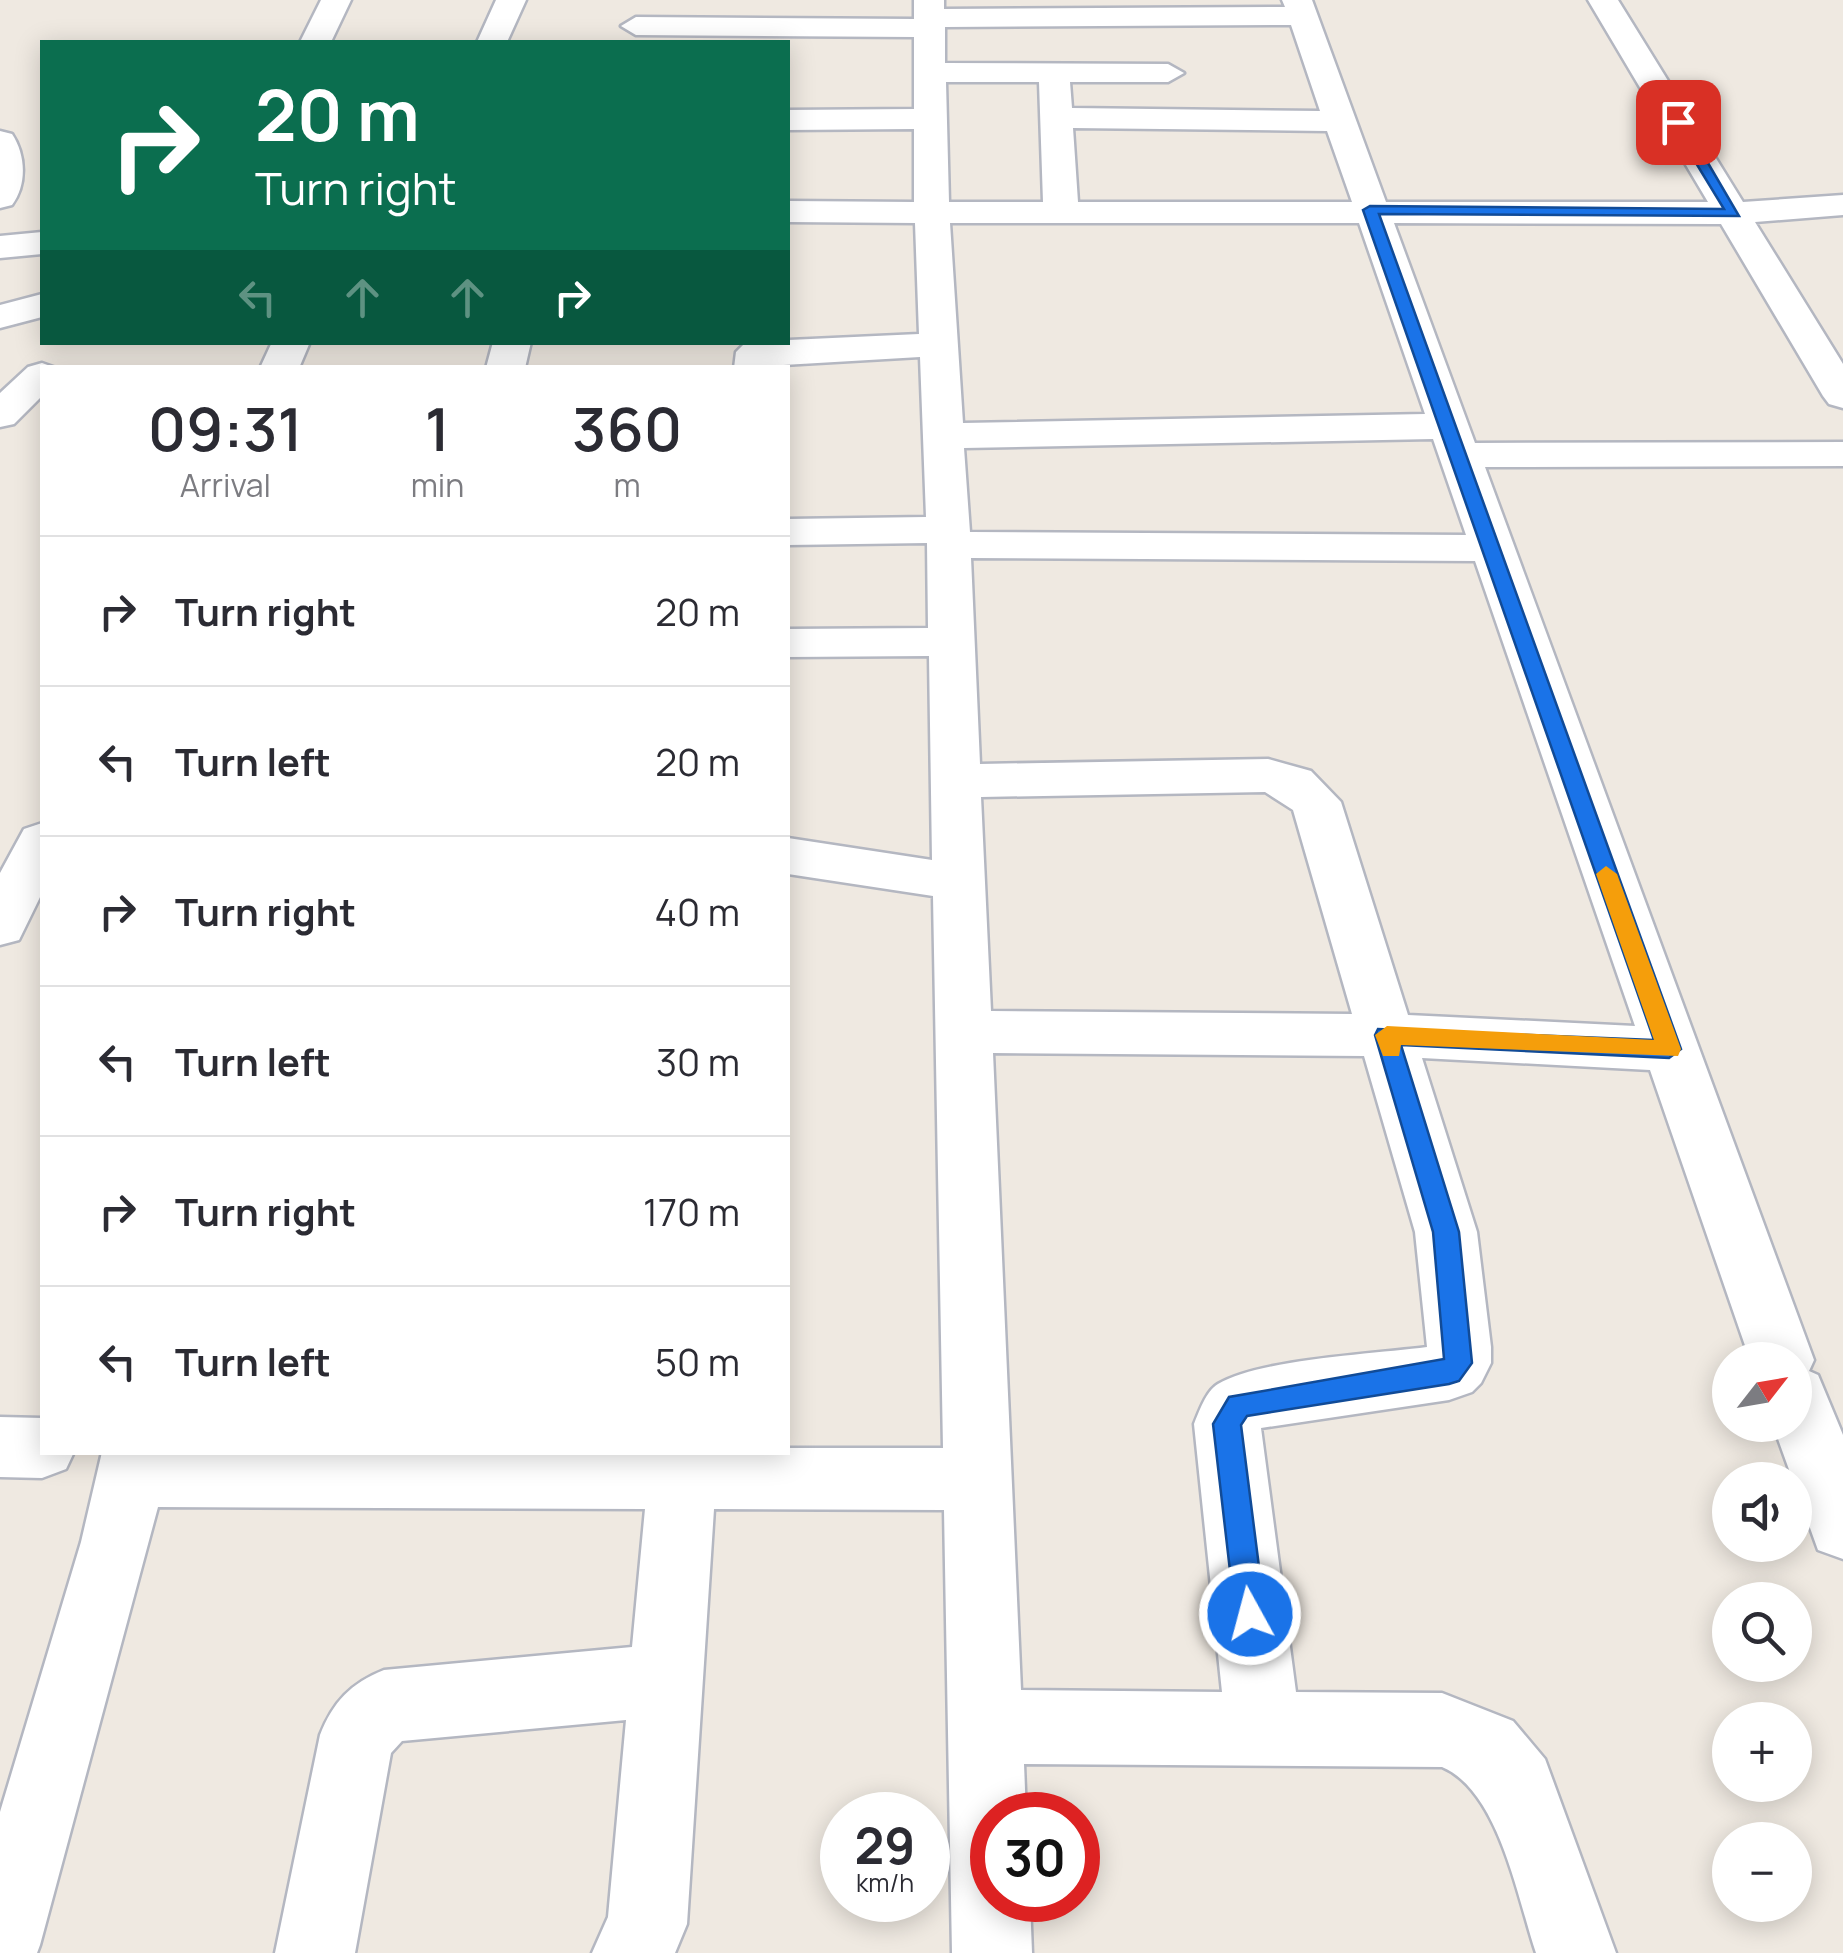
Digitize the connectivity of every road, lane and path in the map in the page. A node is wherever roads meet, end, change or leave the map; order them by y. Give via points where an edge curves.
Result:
1 (336, 0) edge
2 (511, 0) edge
3 (1603, 0) edge
4 (1300, 8) edge
5 (1037, 9) edge
6 (930, 15) edge
7 (1157, 17) junction
8 (637, 23) edge
9 (789, 37) edge
10 (316, 40) edge
11 (493, 40) edge
12 (931, 72) junction
13 (1054, 73) junction
14 (1168, 73) junction
15 (1054, 118) junction
16 (931, 119) junction
17 (790, 120) edge
18 (1178, 120) junction
19 (1340, 121) junction
20 (0, 141) edge
21 (0, 198) edge
22 (1843, 205) edge
23 (1370, 210) junction
24 (1061, 211) junction
25 (790, 212) edge
26 (932, 212) junction
27 (1734, 213) junction
28 (40, 243) edge
29 (0, 247) edge
30 (938, 346) junction
31 (755, 354) edge
32 (40, 377) edge
33 (1843, 396) edge
34 (0, 415) edge
35 (943, 436) junction
36 (1454, 440) junction
37 (1843, 454) edge
38 (790, 532) edge
39 (948, 538) junction
40 (1492, 548) junction
41 (952, 642) junction
42 (790, 643) edge
43 (956, 782) junction
44 (790, 856) edge
45 (38, 858) edge
46 (960, 882) junction
47 (0, 926) edge
48 (964, 1032) junction
49 (1387, 1035) junction
50 (1669, 1049) junction
51 (1775, 1342) edge
52 (1812, 1442) edge
53 (0, 1447) edge
54 (40, 1448) edge
55 (134, 1464) edge
56 (286, 1465) edge
57 (682, 1478) junction
58 (977, 1479) junction
59 (1843, 1528) edge
60 (666, 1680) junction
61 (985, 1727) junction
62 (1263, 1728) junction
63 (0, 1945) edge
64 (314, 1953) edge
65 (632, 1953) edge
66 (992, 1953) edge
67 (1576, 1953) edge

1 - 10 street
2 - 11 street
3 - 27 street
4 - 7 street
4 - 19 street
5 - 6 street
5 - 7 street
6 - 9 street
6 - 12 street
7 - 14 street
8 - 9 street
12 - 13 street
12 - 16 street
13 - 14 street
13 - 15 street
14 - 18 street
15 - 18 street
15 - 24 street
16 - 17 street
16 - 26 street
18 - 19 street
19 - 23 street
20 - 21 street via 7,171
22 - 27 street
23 - 24 street
23 - 27 street
23 - 36 street
24 - 26 street
25 - 26 street
26 - 30 street
27 - 33 street
28 - 29 street
30 - 31 street
30 - 35 street
32 - 34 street
35 - 36 street
35 - 39 street
36 - 37 street
36 - 40 street
38 - 39 street
39 - 40 street
39 - 41 street
40 - 50 street
41 - 42 street
41 - 43 street
43 - 46 street
43 - 49 street via 1268,775 1294,782 1316,802
44 - 46 street
45 - 47 street
46 - 48 street
48 - 49 street
48 - 58 street
49 - 50 street
49 - 62 street via 1446,1232 1458,1363 1449,1372 1262,1399 1238,1406 1227,1424
50 - 51 street
52 - 59 street
53 - 54 street
55 - 56 street
55 - 63 street
56 - 57 street
57 - 58 street
57 - 60 street
58 - 61 street
60 - 64 street via 384,1706 357,1735
60 - 65 street via 647,1924
61 - 62 street
61 - 66 street
62 - 67 street via 1442,1730 1486,1748 1518,1786

